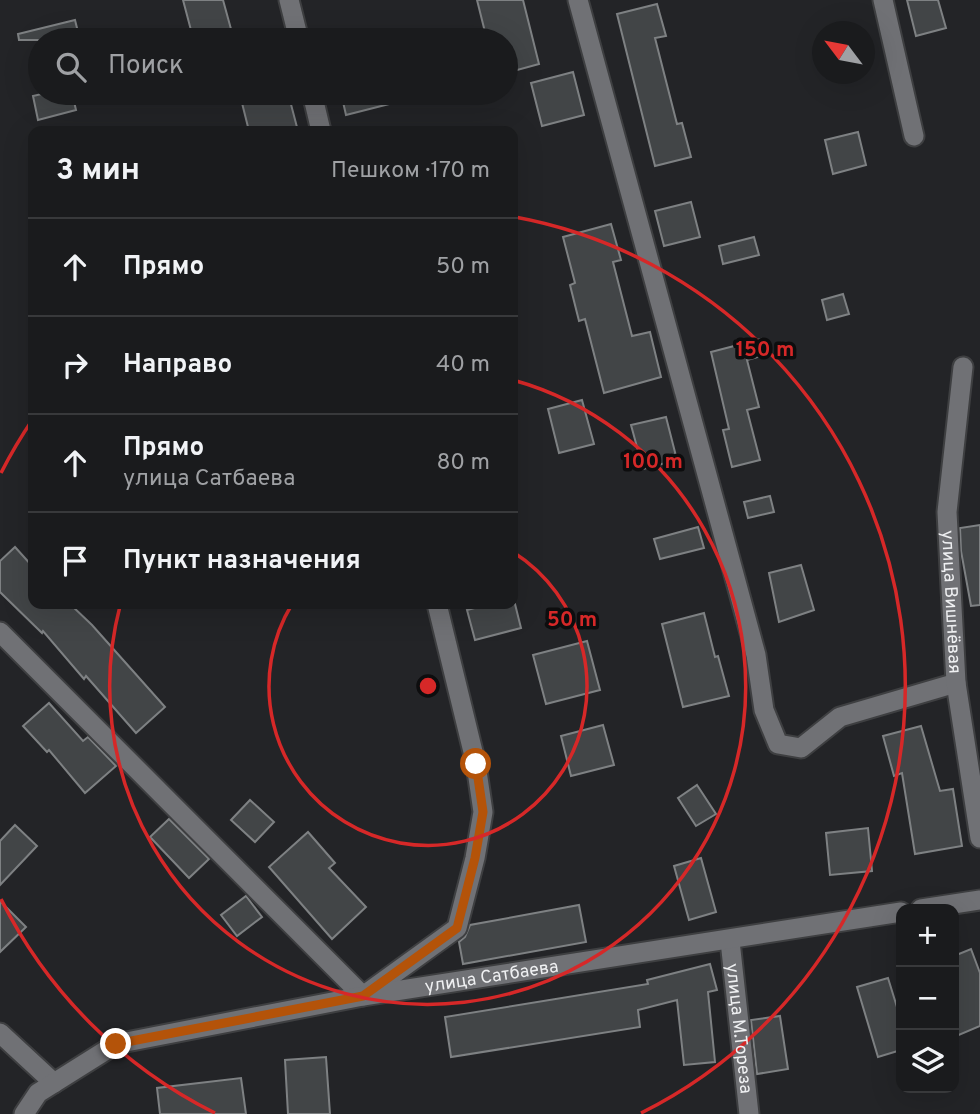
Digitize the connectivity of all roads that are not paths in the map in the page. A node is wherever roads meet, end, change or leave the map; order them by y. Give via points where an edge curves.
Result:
1 (289, 0) edge
2 (578, 0) edge
3 (883, 0) edge
4 (296, 28) edge
5 (315, 105) edge
6 (320, 126) edge
7 (914, 136) dead end
8 (963, 368) dead end
9 (438, 609) edge
10 (0, 632) edge
11 (956, 683) junction
12 (980, 838) edge
13 (980, 900) edge
14 (954, 904) edge
15 (896, 913) edge
16 (730, 941) junction
17 (363, 996) junction
18 (0, 1033) edge
19 (54, 1083) junction
20 (24, 1114) edge
21 (750, 1114) edge

1 - 4 street
2 - 11 street via 756,655 764,710 778,744 801,748 840,716
3 - 7 street
5 - 6 street
8 - 11 street, улица Вишнёвая via 947,512
9 - 17 street via 476,764 483,812 475,858 457,928
10 - 17 street
11 - 12 street, улица Вишнёвая
13 - 14 street
15 - 16 street, улица Сатбаева
16 - 17 street, улица Сатбаева
16 - 21 street, улица М.Тореза
17 - 19 street, улица Сатбаева via 116,1044
18 - 19 street
19 - 20 street, улица Сатбаева via 38,1093

